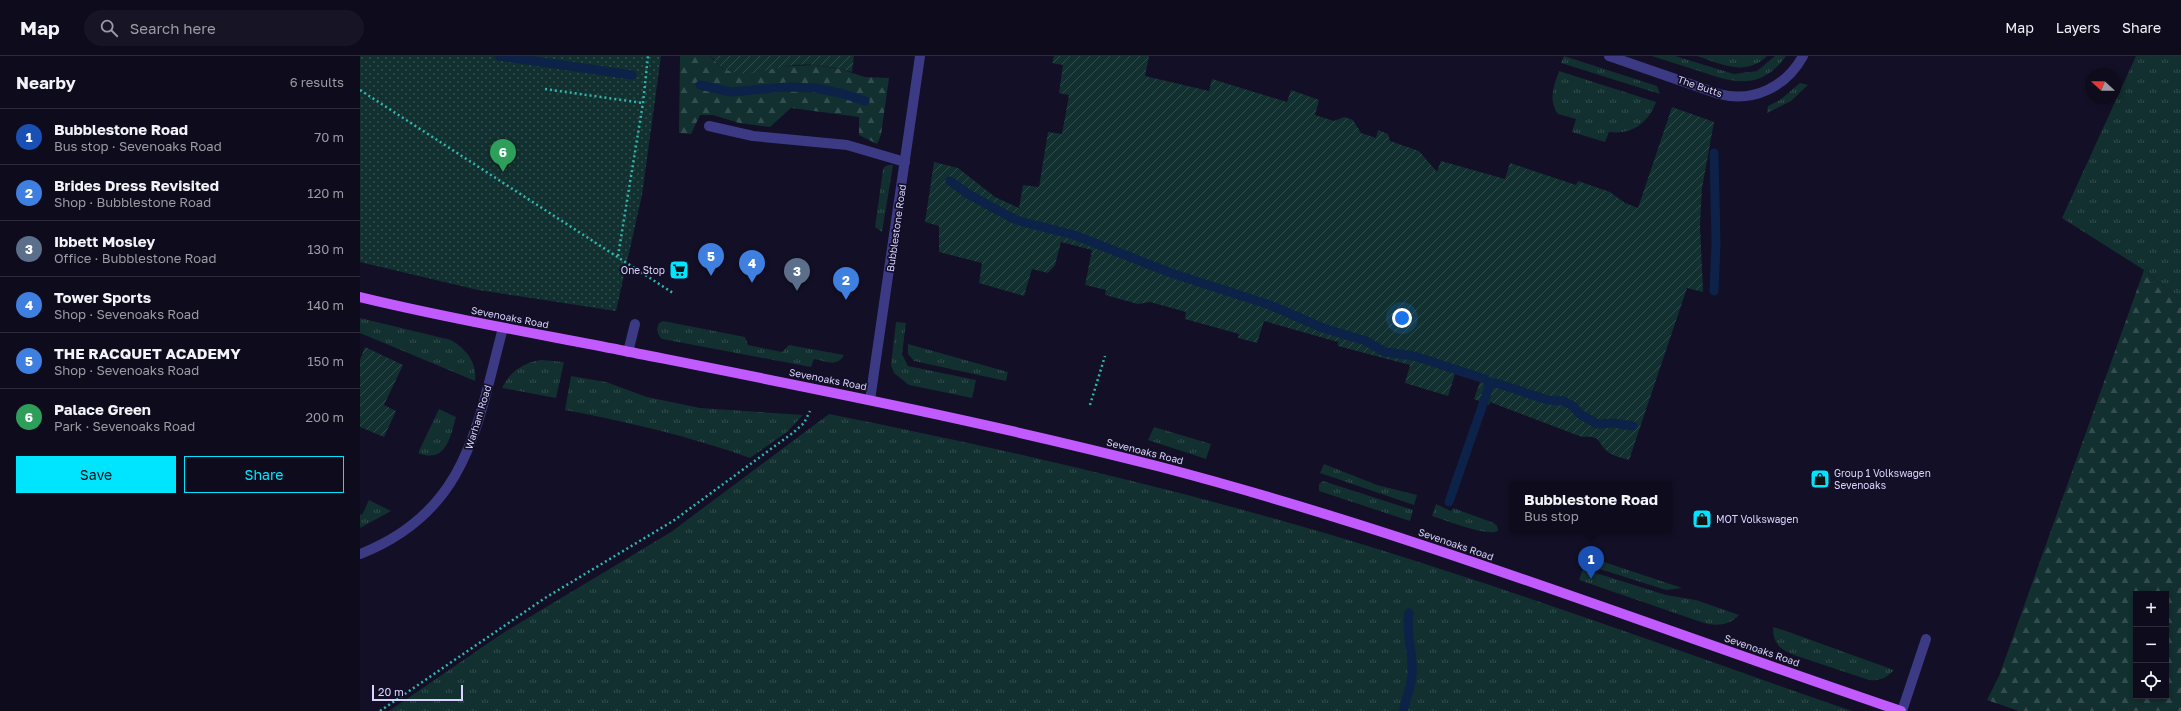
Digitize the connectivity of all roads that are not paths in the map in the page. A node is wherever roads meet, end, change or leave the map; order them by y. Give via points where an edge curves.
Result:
1 (920, 56) edge
2 (1609, 56) edge
3 (1803, 56) edge
4 (709, 126) dead end
5 (905, 162) junction
6 (360, 297) edge
7 (635, 324) dead end
8 (503, 328) junction
9 (628, 352) junction
10 (870, 400) junction
11 (360, 554) edge
12 (1926, 639) dead end
13 (1901, 711) edge

1 - 5 street, Bubblestone Road
2 - 3 street, The Butts via 1719,94 1738,97 1758,94 1779,84
4 - 5 street via 753,136 847,145
5 - 10 street, Bubblestone Road
6 - 8 main road, Sevenoaks Road
7 - 9 street
8 - 9 main road, Sevenoaks Road
8 - 11 street, Warham Road via 478,424 467,453 445,492 422,515 388,540
9 - 10 main road, Sevenoaks Road
10 - 13 main road, Sevenoaks Road via 1065,443 1260,494 1494,570
12 - 13 street

